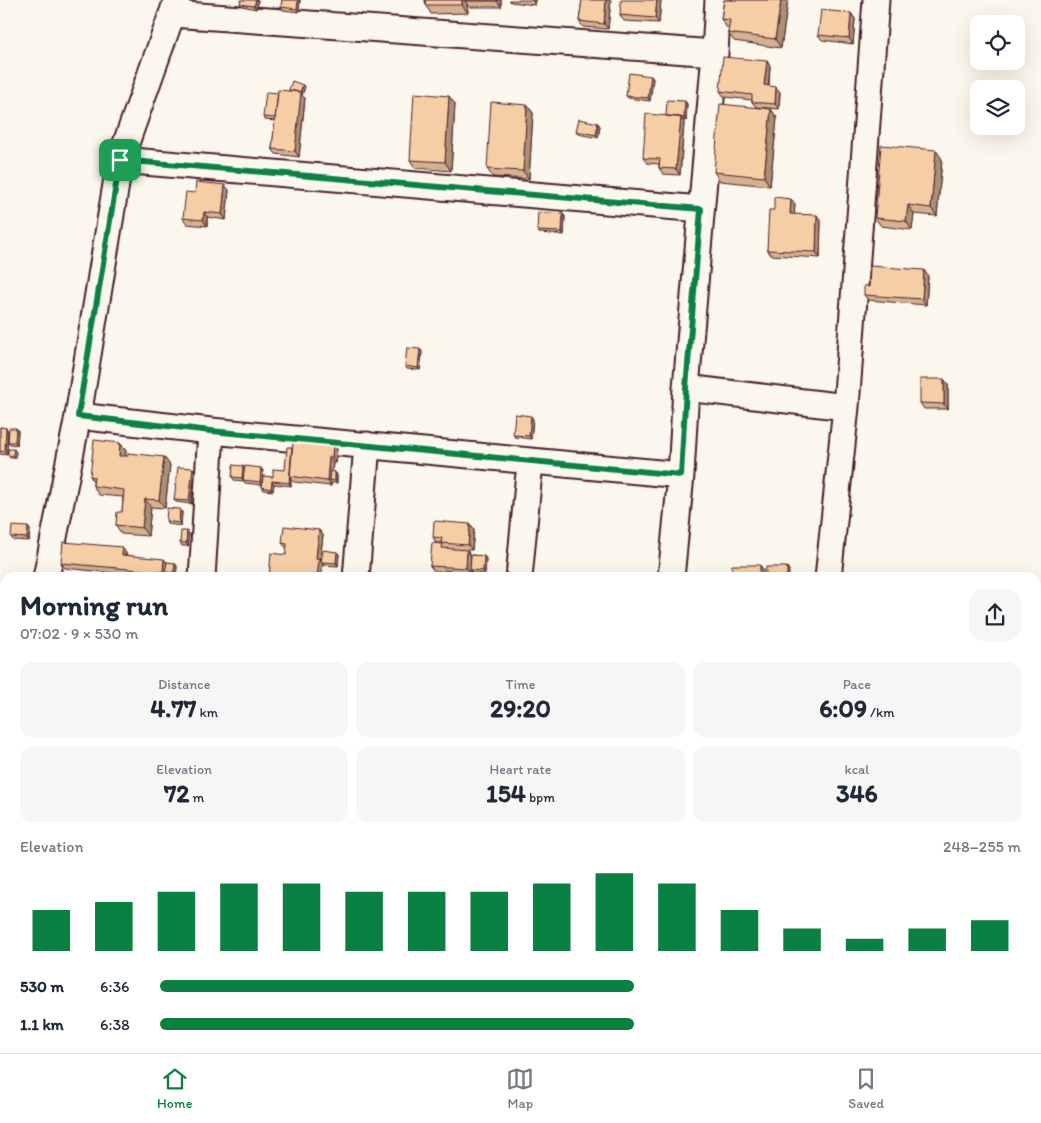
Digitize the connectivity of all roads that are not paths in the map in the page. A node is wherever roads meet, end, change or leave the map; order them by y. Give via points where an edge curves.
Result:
1 (718, 0) edge
2 (876, 0) edge
3 (175, 7) edge
4 (715, 53) junction
5 (120, 160) junction
6 (701, 209) junction
7 (686, 388) junction
8 (846, 407) junction
9 (78, 416) junction
10 (211, 431) junction
11 (367, 445) junction
12 (530, 462) junction
13 (681, 475) junction
14 (47, 572) edge
15 (202, 572) edge
16 (356, 572) edge
17 (519, 572) edge
18 (672, 572) edge
19 (829, 572) edge

1 - 4 street
2 - 8 street
3 - 4 street
3 - 5 street
4 - 6 street
5 - 6 street
5 - 9 street
6 - 7 street
7 - 8 street
7 - 13 street
8 - 19 street
9 - 10 street
9 - 14 street
10 - 11 street
10 - 15 street
11 - 12 street
11 - 16 street
12 - 13 street
12 - 17 street
13 - 18 street

